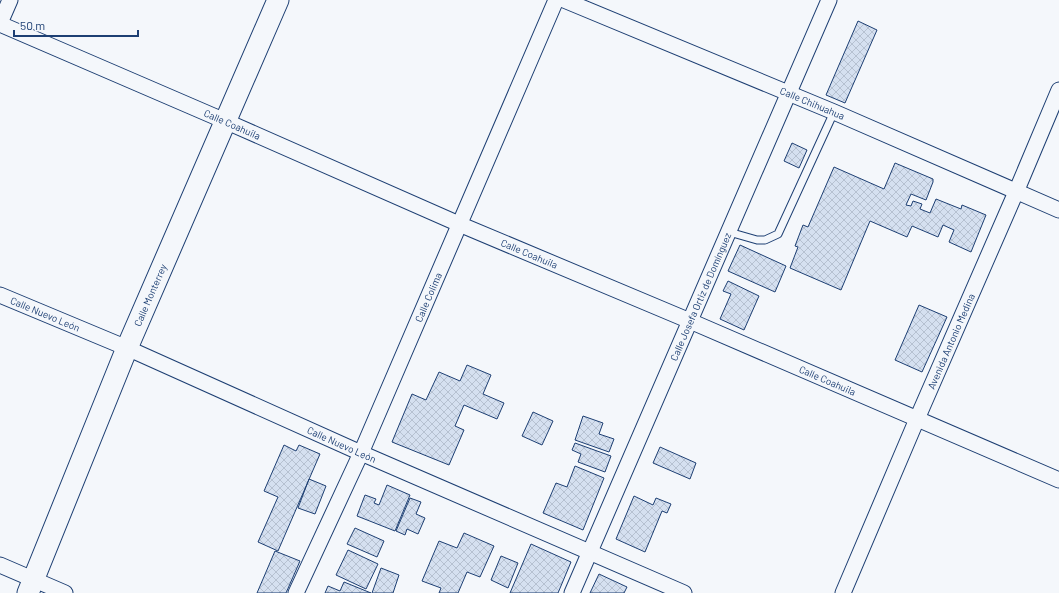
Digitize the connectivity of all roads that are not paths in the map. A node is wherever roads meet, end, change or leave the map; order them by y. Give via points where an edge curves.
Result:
1 (10, 0) edge
2 (278, 0) edge
3 (556, 0) edge
4 (564, 0) edge
5 (829, 0) edge
6 (0, 23) edge
7 (1059, 90) edge
8 (789, 93) junction
9 (834, 112) junction
10 (225, 121) junction
11 (1016, 192) junction
12 (1059, 210) edge
13 (459, 224) junction
14 (729, 232) junction
15 (0, 295) edge
16 (690, 321) junction
17 (127, 348) junction
18 (917, 420) junction
19 (361, 453) junction
20 (1059, 480) edge
21 (590, 552) junction
22 (0, 565) edge
23 (30, 586) edge
24 (65, 593) edge
25 (296, 593) edge
26 (572, 593) edge
27 (684, 593) edge
28 (843, 593) edge

1 - 6 street
2 - 10 street, Calle Monterrey
3 - 13 street, Calle Colima
4 - 8 street, Calle Chihuahua
5 - 8 street, Calle Josefa Ortiz de Domínguez
6 - 10 street, Calle Coahuila
7 - 11 street, Avenida Antonio Medina
8 - 9 street, Calle Chihuahua
8 - 14 street, Calle Josefa Ortiz de Domínguez
9 - 11 street, Calle Chihuahua
9 - 14 lane via 778,234 765,240 757,240
10 - 13 street, Calle Coahuila
10 - 17 street, Calle Monterrey
11 - 12 street, Calle Chihuahua
11 - 18 street, Avenida Antonio Medina
13 - 16 street, Calle Coahuila
13 - 19 street, Calle Colima
14 - 16 street, Calle Josefa Ortiz de Domínguez
15 - 17 street, Calle Nuevo León
16 - 18 street, Calle Coahuila
16 - 21 street, Calle Josefa Ortiz de Domínguez
17 - 19 street, Calle Nuevo León
17 - 23 street, Calle Monterrey
18 - 20 street, Calle Coahuila
18 - 28 street, Avenida Antonio Medina
19 - 21 street, Calle Nuevo León
19 - 25 street, Calle Colima
21 - 26 street, Calle Josefa Ortiz de Domínguez
21 - 27 street, Calle Nuevo León
22 - 23 street
23 - 24 street

